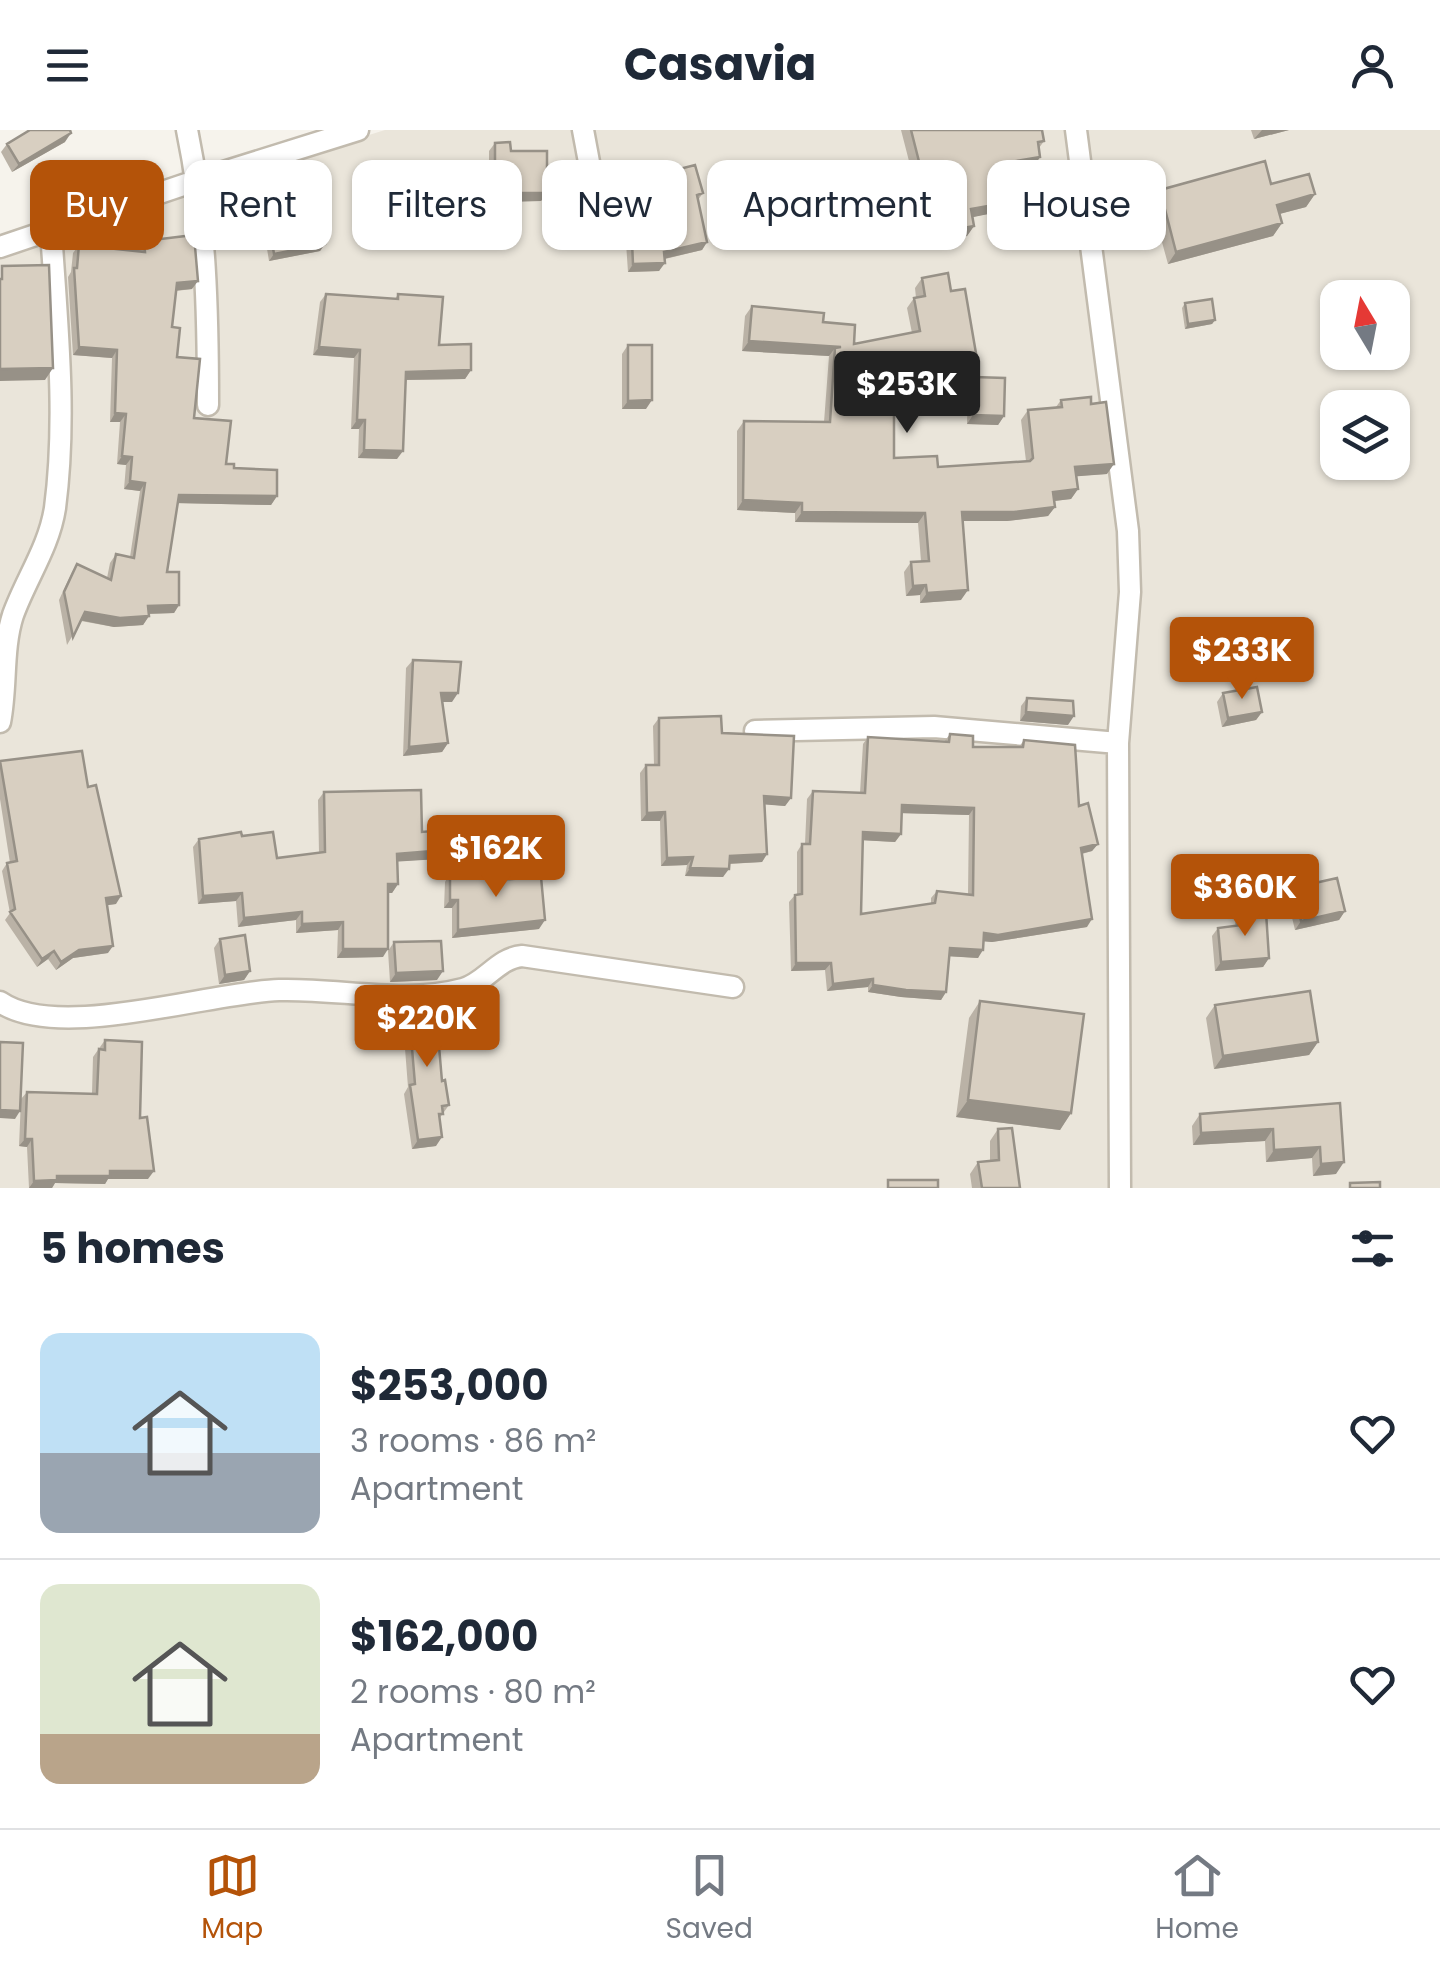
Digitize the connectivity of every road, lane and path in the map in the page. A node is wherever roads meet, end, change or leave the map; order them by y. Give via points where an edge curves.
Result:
1 (188, 130) edge
2 (358, 130) edge
3 (584, 130) edge
4 (1076, 130) edge
5 (194, 160) edge
6 (262, 160) edge
7 (589, 160) edge
8 (30, 238) edge
9 (0, 247) edge
10 (52, 250) edge
11 (204, 250) edge
12 (208, 405) dead end
13 (0, 722) edge
14 (755, 731) edge
15 (1118, 743) junction
16 (733, 988) dead end
17 (0, 1002) edge
18 (1120, 1188) edge

1 - 5 street
2 - 6 street
3 - 7 street
4 - 15 street via 1128,531
8 - 9 street
10 - 13 street via 60,462 54,514 12,617
11 - 12 street
14 - 15 street via 934,727
15 - 18 street
16 - 17 street via 522,956 473,985 436,993 277,990 91,1017 47,1016

